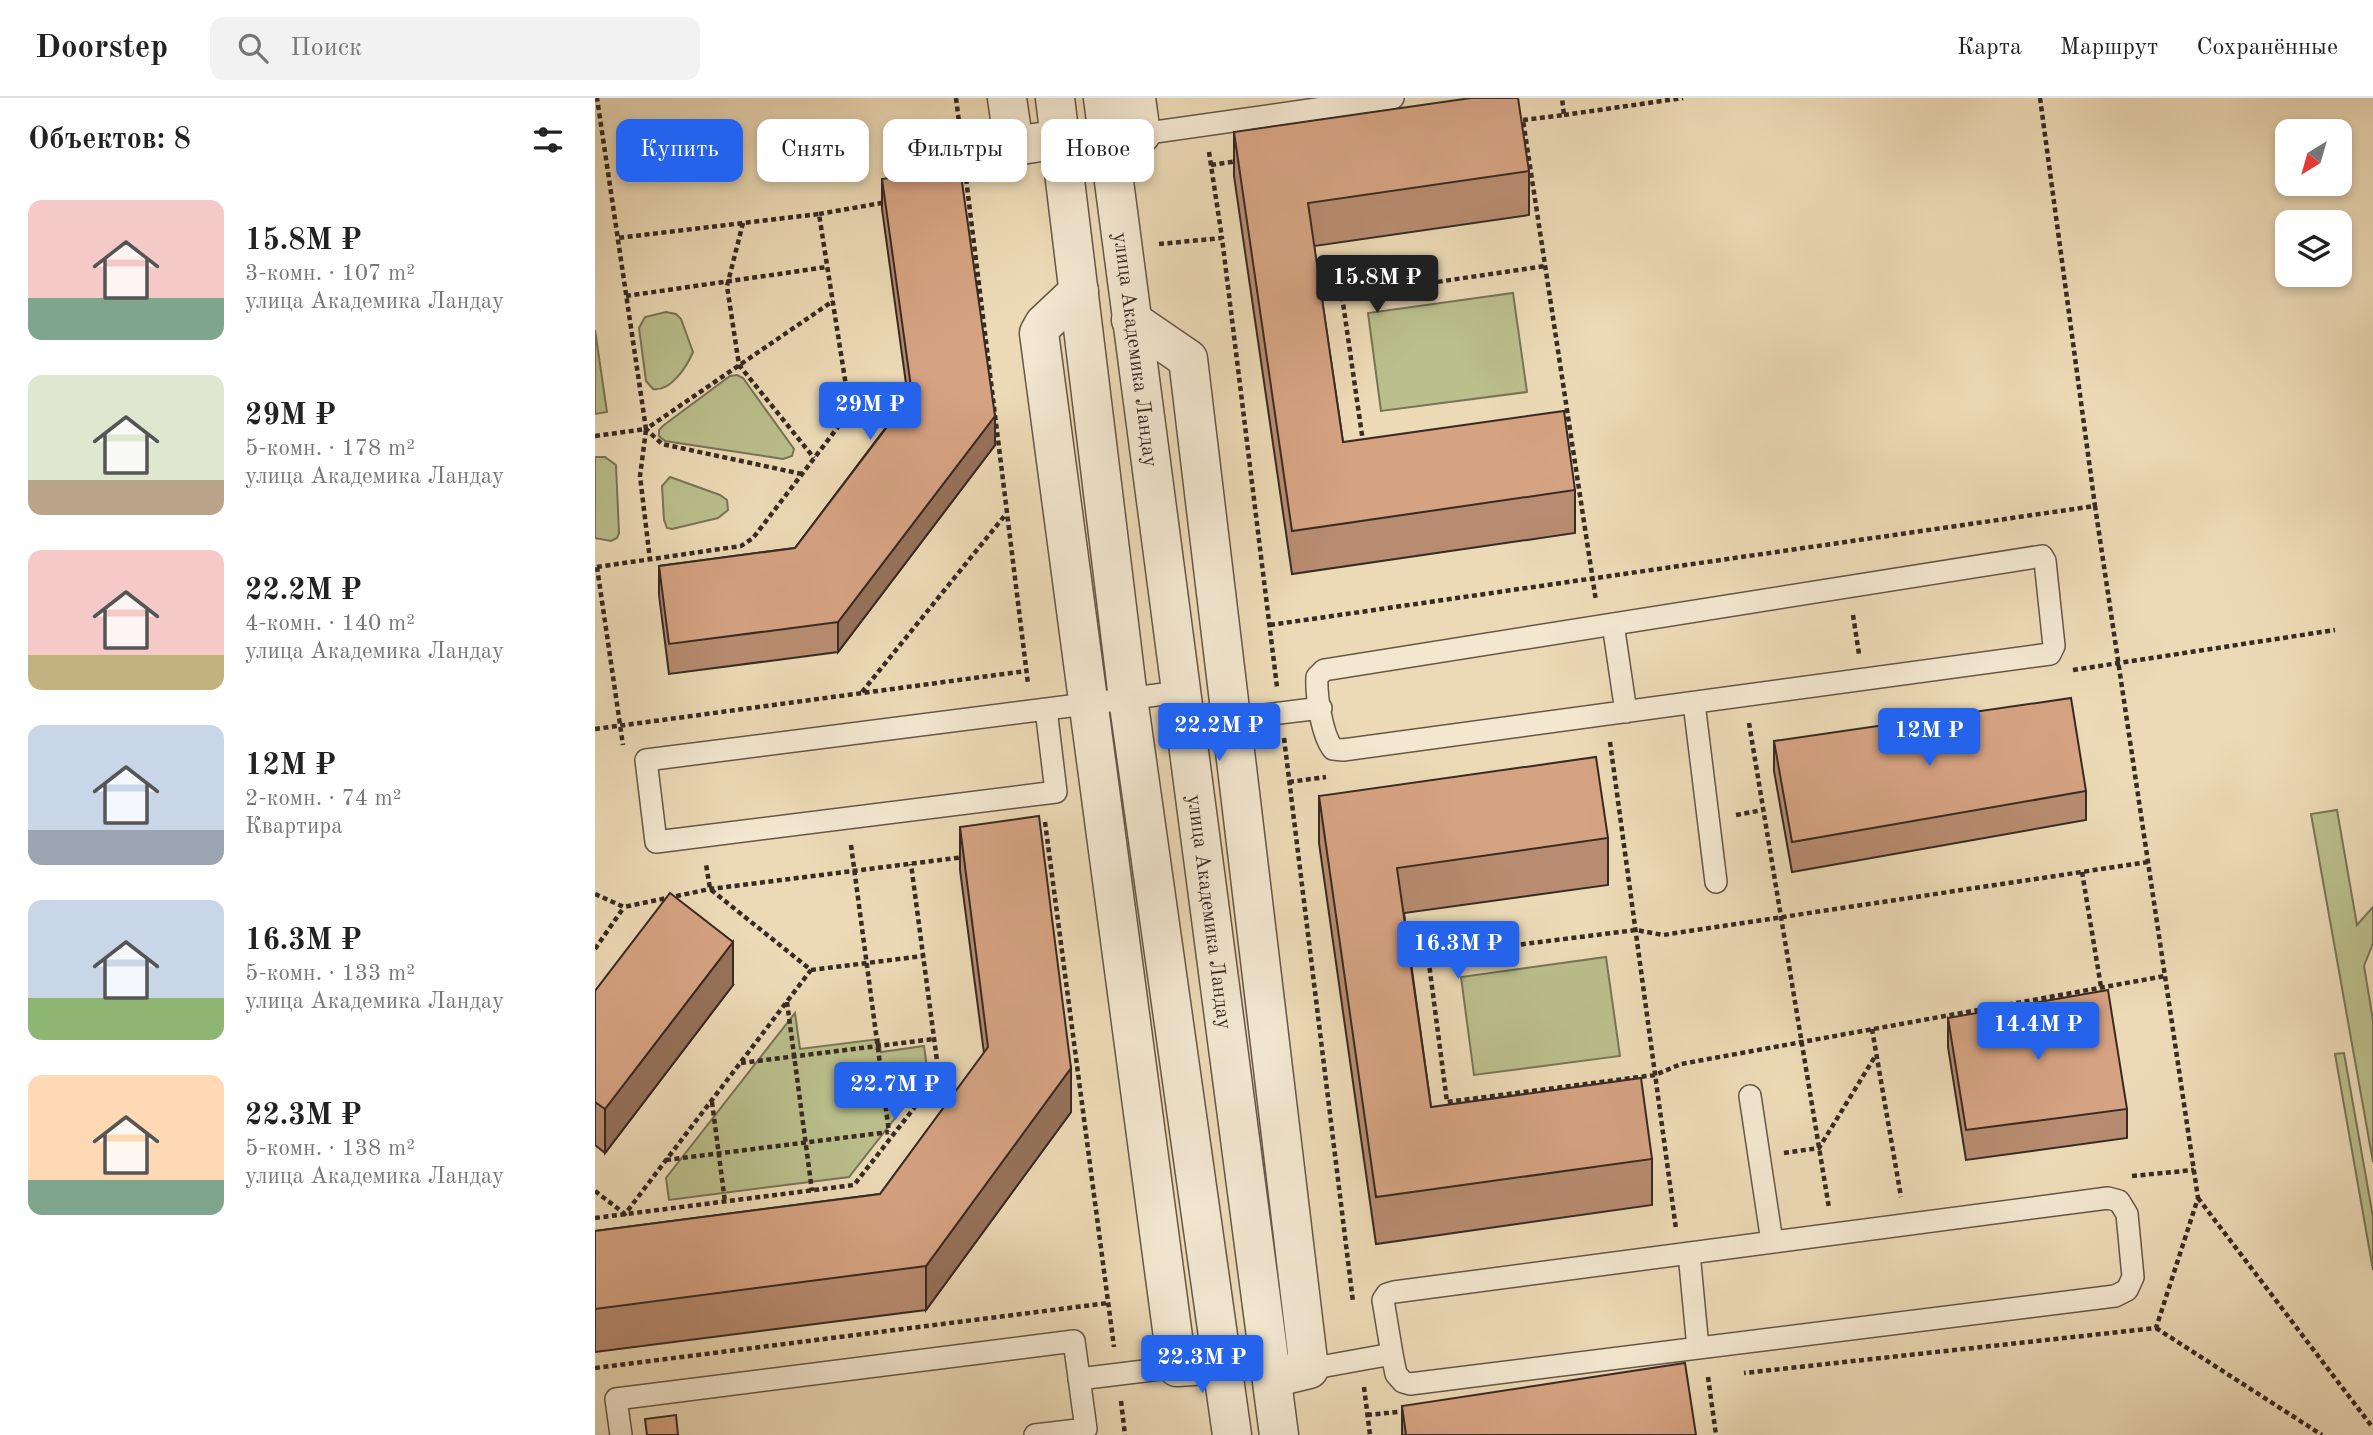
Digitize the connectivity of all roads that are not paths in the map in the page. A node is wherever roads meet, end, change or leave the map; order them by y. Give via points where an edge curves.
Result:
1 (1007, 98) edge
2 (1055, 98) edge
3 (1103, 98) edge
4 (1393, 98) edge
5 (1058, 119) edge
6 (1124, 119) edge
7 (1154, 124) edge
8 (1041, 142) edge
9 (1066, 182) edge
10 (1130, 182) edge
11 (1079, 290) junction
12 (1131, 320) junction
13 (1606, 625) junction
14 (1180, 692) junction
15 (1128, 698) junction
16 (1694, 703) junction
17 (1087, 704) junction
18 (1321, 708) junction
19 (1039, 710) junction
20 (1616, 713) junction
21 (1231, 719) junction
22 (1716, 882) dead end
23 (1750, 1096) dead end
24 (1772, 1242) junction
25 (1684, 1254) junction
26 (1698, 1348) junction
27 (1392, 1354) junction
28 (1222, 1364) junction
29 (1177, 1367) junction
30 (1309, 1369) junction
31 (1272, 1378) junction
32 (1079, 1379) junction
33 (621, 1435) edge
34 (1035, 1435) edge
35 (1232, 1435) edge
36 (1279, 1435) edge

1 - 8 street via 1014,146
2 - 5 street
3 - 6 street, улица Академика Ландау
4 - 7 lane via 1205,125
9 - 11 street
10 - 12 street, улица Академика Ландау
11 - 15 street
11 - 17 street via 1039,332
12 - 14 street, улица Академика Ландау
12 - 21 street via 1188,359
13 - 16 lane via 2036,556 2045,561 2054,646 2050,654
13 - 18 lane via 1324,670 1317,677
13 - 20 lane
14 - 15 lane
14 - 31 street, улица Академика Ландау
15 - 17 lane
15 - 28 street
16 - 20 lane
16 - 22 lane
17 - 19 lane
17 - 29 street
18 - 20 lane via 1333,750
18 - 21 lane
19 - 19 lane via 1056,792 656,842 646,760
21 - 30 street
23 - 24 lane
24 - 25 lane
24 - 26 lane via 2108,1198 2119,1201 2127,1214 2133,1278 2127,1290 2115,1296
25 - 26 lane
25 - 27 lane via 1387,1294 1383,1300
26 - 27 lane via 1410,1384 1397,1374
27 - 30 lane
28 - 29 street
28 - 35 street
29 - 32 lane
30 - 31 street
31 - 36 street, улица Академика Ландау
32 - 33 lane via 1074,1341 616,1399
32 - 34 lane via 1086,1429

